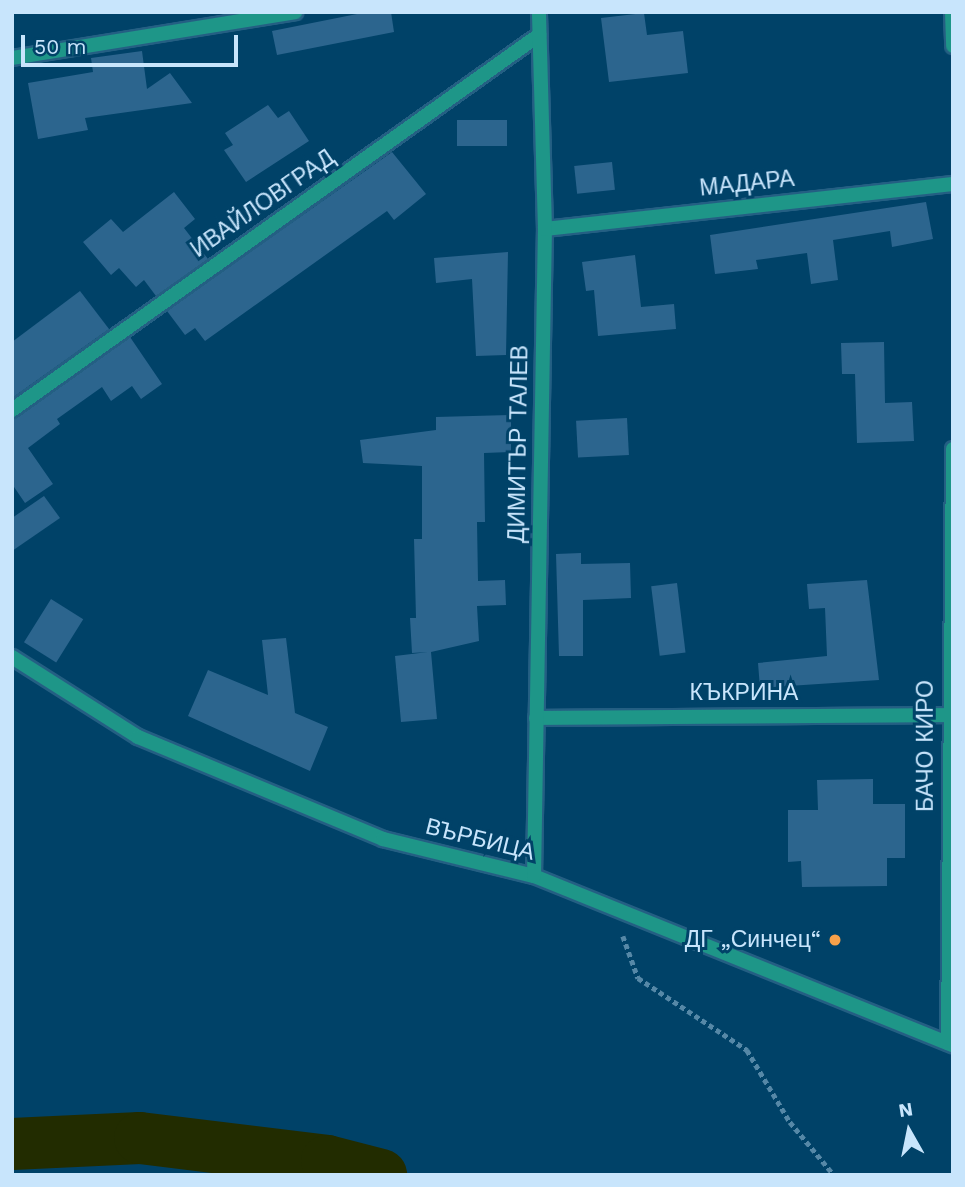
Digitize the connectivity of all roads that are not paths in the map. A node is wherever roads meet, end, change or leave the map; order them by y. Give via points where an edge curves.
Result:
1 (295, 12) edge
2 (539, 12) edge
3 (952, 12) edge
4 (540, 35) junction
5 (953, 46) edge
6 (12, 58) edge
7 (953, 184) edge
8 (545, 229) junction
9 (12, 410) edge
10 (953, 449) edge
11 (12, 657) edge
12 (950, 715) edge
13 (536, 718) junction
14 (534, 876) junction
15 (950, 1044) edge

1 - 6 street
2 - 4 street, ДИМИТЪР ТАЛЕВ
3 - 5 street
4 - 8 street, ДИМИТЪР ТАЛЕВ
4 - 9 street, ИВАЙЛОВГРАД
7 - 8 street, МАДАРА
8 - 13 street, ДИМИТЪР ТАЛЕВ
10 - 12 street, БАЧО КИРО
11 - 14 street, ВЪРБИЦА via 127,730 177,753 383,839
12 - 13 street, КЪКРИНА
12 - 15 street, БАЧО КИРО
13 - 14 street, ДИМИТЪР ТАЛЕВ
14 - 15 street, ВЪРБИЦА

